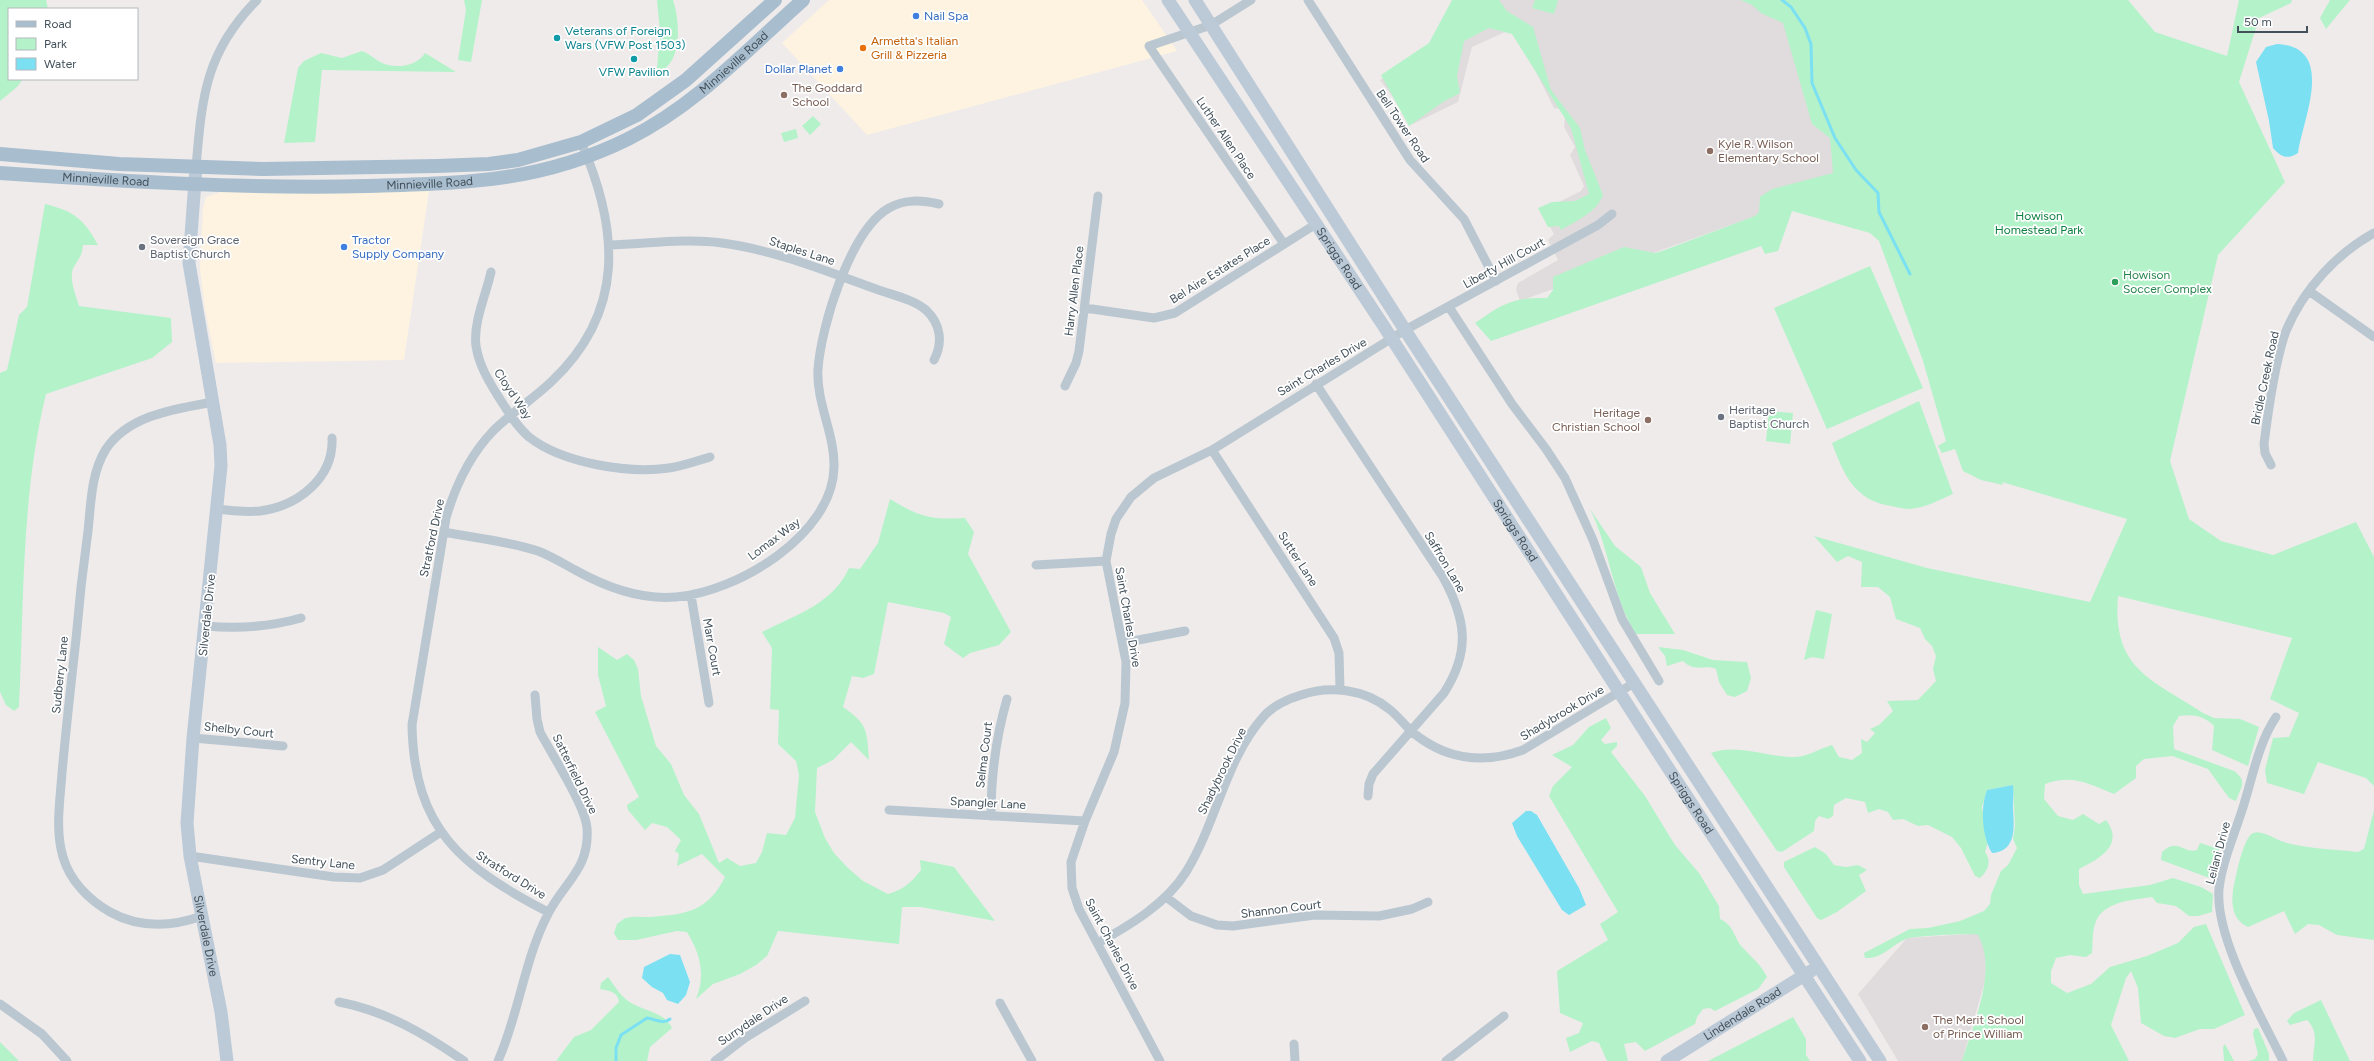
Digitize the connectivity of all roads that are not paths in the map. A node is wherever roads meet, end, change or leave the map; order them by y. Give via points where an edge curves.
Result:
1 (257, 0) edge
2 (775, 0) edge
3 (803, 0) edge
4 (1168, 0) edge
5 (1195, 0) edge
6 (1251, 0) edge
7 (1308, 0) edge
8 (1210, 26) junction
9 (1189, 32) junction
10 (581, 142) junction
11 (0, 154) edge
12 (587, 157) junction
13 (196, 167) junction
14 (0, 173) edge
15 (194, 184) junction
16 (1098, 196) dead end
17 (939, 204) dead end
18 (1612, 214) dead end
19 (1316, 224) junction
20 (2374, 233) edge
21 (1284, 244) junction
22 (610, 246) junction
23 (491, 272) dead end
24 (842, 277) junction
25 (1496, 281) junction
26 (2309, 291) junction
27 (1449, 307) junction
28 (1085, 308) junction
29 (1405, 330) junction
30 (2374, 337) edge
31 (1392, 339) junction
32 (934, 360) dead end
33 (1316, 384) junction
34 (1065, 386) dead end
35 (213, 402) junction
36 (511, 416) junction
37 (332, 438) dead end
38 (1212, 450) junction
39 (710, 457) dead end
40 (2271, 465) dead end
41 (217, 510) junction
42 (444, 532) junction
43 (1106, 561) junction
44 (1036, 565) dead end
45 (691, 595) junction
46 (301, 618) dead end
47 (206, 626) junction
48 (1185, 631) dead end
49 (1123, 643) junction
50 (1659, 681) dead end
51 (1634, 683) junction
52 (1340, 689) junction
53 (1620, 692) junction
54 (535, 695) dead end
55 (1007, 699) dead end
56 (709, 703) dead end
57 (2276, 716) dead end
58 (1411, 730) junction
59 (193, 738) junction
60 (283, 746) dead end
61 (1368, 796) dead end
62 (889, 810) dead end
63 (991, 816) junction
64 (1085, 821) junction
65 (441, 832) junction
66 (190, 856) junction
67 (1166, 897) junction
68 (1428, 902) dead end
69 (548, 912) junction
70 (202, 916) junction
71 (1098, 943) junction
72 (1818, 967) junction
73 (1804, 976) junction
74 (805, 1001) dead end
75 (339, 1002) dead end
76 (1000, 1003) dead end
77 (0, 1004) edge
78 (1504, 1016) dead end
79 (1294, 1044) dead end
80 (67, 1061) edge
81 (227, 1061) edge
82 (464, 1061) edge
83 (498, 1061) edge
84 (715, 1061) edge
85 (1032, 1061) edge
86 (1160, 1061) edge
87 (1295, 1061) edge
88 (1446, 1061) edge
89 (1666, 1061) edge
90 (1860, 1061) edge
91 (1880, 1061) edge
92 (2283, 1061) edge

1 - 13 street via 224,40 208,74 200,120
2 - 10 main road, Minnieville Road via 658,102 623,123
3 - 12 main road, Minnieville Road via 712,82 677,109 628,139
4 - 9 main road, Spriggs Road
5 - 8 main road, Spriggs Road
6 - 8 street
7 - 25 street, Bell Tower Road via 1410,160 1464,219
8 - 9 street
8 - 29 main road, Spriggs Road
9 - 19 main road, Spriggs Road
9 - 21 street, Luther Allen Place via 1149,46
10 - 12 street, Stratford Drive
10 - 13 main road, Minnieville Road via 525,158 489,164 264,169
11 - 13 main road, Minnieville Road via 119,164
12 - 15 main road, Minnieville Road via 537,173 477,181 328,187
12 - 22 street, Stratford Drive via 602,201
13 - 15 main road, Silverdale Drive
14 - 15 main road, Minnieville Road
15 - 35 main road, Silverdale Drive via 189,263
16 - 28 street, Harry Allen Place
17 - 24 street, Lomax Way via 924,200 910,201 889,208 879,215 859,241
18 - 25 street, Liberty Hill Court via 1598,225
19 - 21 street, Bel Aire Estates Place
19 - 31 main road, Spriggs Road
20 - 26 street, Bridle Creek Road via 2339,258
21 - 28 street, Bel Aire Estates Place via 1186,307 1165,316 1143,317
22 - 24 street, Staples Lane via 705,241 722,243 771,253
22 - 36 street, Stratford Drive via 605,291 586,342 552,382
23 - 36 street, Cloyd Way via 477,323 476,345 483,371
24 - 32 street, Staples Lane via 926,310 938,327 940,336
24 - 45 street, Lomax Way via 823,338 818,372 820,396 834,465 827,503 809,528 754,570 713,590
25 - 27 street, Liberty Hill Court
26 - 30 street
26 - 40 street, Bridle Creek Road via 2293,317 2281,348 2264,444
27 - 29 street, Liberty Hill Court
27 - 50 street via 1564,478 1593,540 1622,619
28 - 34 street, Harry Allen Place via 1076,362
29 - 31 street, Saint Charles Drive
29 - 51 main road, Spriggs Road
31 - 33 street, Saint Charles Drive
31 - 53 main road, Spriggs Road
33 - 38 street, Saint Charles Drive
33 - 58 street, Saffron Lane via 1443,576 1460,615 1463,642 1458,667 1444,693
35 - 41 main road, Silverdale Drive via 221,466
35 - 70 street, Sudberry Lane via 168,412 131,424 106,449 96,471 65,736 58,828 69,872 80,887 103,908 123,918 145,924 173,924
36 - 39 street, Cloyd Way via 529,436 553,451 612,467 644,470 669,468
36 - 42 street, Stratford Drive via 493,431 466,468 450,505
37 - 41 street via 327,469 314,485 302,494 260,511
38 - 43 street, Saint Charles Drive via 1154,478 1131,497 1116,519
38 - 52 street, Sutter Lane via 1334,638 1341,671
41 - 47 main road, Silverdale Drive
42 - 45 street, Lomax Way via 515,544 539,552 597,581 622,590 656,597
42 - 65 street, Stratford Drive via 412,726 419,784 431,816
43 - 44 street
43 - 49 street, Saint Charles Drive
45 - 56 street, Marr Court
46 - 47 street via 245,628
47 - 59 main road, Silverdale Drive
48 - 49 street
49 - 64 street, Saint Charles Drive via 1127,683 1121,728 1106,776
51 - 53 street, Shadybrook Drive
51 - 72 main road, Spriggs Road
52 - 58 street, Shadybrook Drive via 1376,700 1389,708
52 - 67 street, Shadybrook Drive via 1316,690 1301,695 1286,701 1265,716 1245,745 1186,873
53 - 58 street, Shadybrook Drive via 1538,742 1509,755 1475,759 1452,755 1424,741
53 - 73 main road, Spriggs Road
54 - 69 street, Satterfield Drive via 540,732 583,812 587,826 586,848 580,868
55 - 63 street, Selma Court via 993,764
57 - 92 street, Leilani Drive via 2265,736 2222,874 2219,902 2231,950
58 - 61 street, Saffron Lane via 1373,774
59 - 60 street, Shelby Court
59 - 66 main road, Silverdale Drive via 187,798
62 - 63 street, Spangler Lane
63 - 64 street, Spangler Lane
64 - 71 street, Saint Charles Drive via 1072,862 1072,888 1078,909
65 - 66 street, Sentry Lane via 383,870 360,878 334,877
65 - 69 street, Stratford Drive via 478,870
66 - 70 main road, Silverdale Drive
67 - 68 street, Shannon Court via 1191,916 1233,926 1315,915 1379,916 1395,914
67 - 71 street, Shadybrook Drive via 1148,912
69 - 83 street, Satterfield Drive via 534,944
70 - 81 main road, Silverdale Drive via 221,1012
71 - 86 street, Saint Charles Drive
72 - 73 main road, Lindendale Road
72 - 91 main road, Spriggs Road
73 - 89 main road, Lindendale Road
73 - 90 main road, Spriggs Road
74 - 84 street, Surrydale Drive via 745,1038
75 - 82 street via 362,1006 399,1021
76 - 85 street
77 - 80 street via 42,1034
78 - 88 street
79 - 87 street

